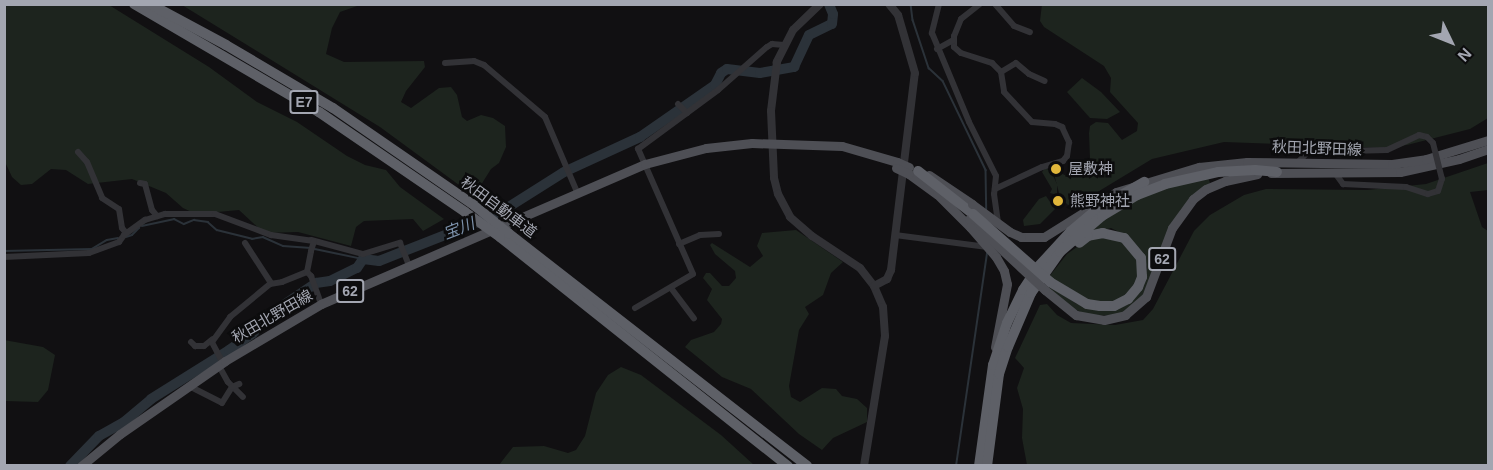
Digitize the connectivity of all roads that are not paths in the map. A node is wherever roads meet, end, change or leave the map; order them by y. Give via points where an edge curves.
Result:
1 (134, 4) edge
2 (150, 4) edge
3 (820, 4) edge
4 (889, 4) edge
5 (939, 4) edge
6 (980, 4) edge
7 (995, 4) edge
8 (1030, 32) dead end
9 (953, 40) junction
10 (784, 45) junction
11 (937, 49) junction
12 (445, 63) dead end
13 (1001, 72) junction
14 (1045, 81) dead end
15 (678, 104) dead end
16 (687, 113) junction
17 (1488, 140) edge
18 (771, 143) junction
19 (1488, 149) edge
20 (78, 152) dead end
21 (1298, 162) junction
22 (645, 165) junction
23 (912, 171) joint
24 (1277, 172) junction
25 (1335, 173) junction
26 (1144, 182) junction
27 (140, 183) dead end
28 (995, 189) junction
29 (577, 192) junction
30 (470, 209) junction
31 (157, 216) junction
32 (971, 216) junction
33 (719, 234) dead end
34 (504, 235) junction
35 (895, 235) junction
36 (123, 236) junction
37 (313, 241) junction
38 (245, 243) dead end
39 (679, 243) junction
40 (4, 257) edge
41 (409, 265) junction
42 (307, 272) junction
43 (1044, 272) junction
44 (271, 284) junction
45 (873, 286) junction
46 (1048, 286) junction
47 (671, 288) junction
48 (321, 304) junction
49 (635, 308) dead end
50 (694, 318) dead end
51 (213, 339) junction
52 (191, 342) dead end
53 (220, 361) junction
54 (993, 365) junction
55 (189, 386) junction
56 (236, 386) junction
57 (243, 397) dead end
58 (787, 449) junction
59 (81, 465) edge
60 (789, 465) edge
61 (807, 465) edge
62 (814, 465) edge
63 (864, 465) edge
64 (979, 465) edge
65 (987, 465) edge

1 - 30 highway, 秋田自動車道 / E7 via 319,112
2 - 30 highway, 秋田自動車道 / E7 via 333,108
3 - 10 street via 793,30
4 - 35 street via 898,15 915,74
5 - 11 street via 932,33
6 - 9 street via 961,19
7 - 8 street via 1014,26
9 - 11 street
9 - 13 street via 961,53 992,63
10 - 16 street via 772,44
10 - 18 street via 773,81
11 - 28 street via 996,176
12 - 29 street via 474,61 484,65 544,117
13 - 14 street via 1016,63
13 - 28 street via 1004,92 1032,122 1062,127 1069,142 1063,161
15 - 16 street
16 - 22 street via 638,149
17 - 21 main road, 秋田北野田線 via 1414,161 1354,165
18 - 22 main road, 秋田北野田線 / 62 via 706,148
18 - 23 main road, 秋田北野田線 / 62, bridge via 807,144 866,156
18 - 45 street via 778,194 790,217 852,261
19 - 25 main road, 秋田北野田線 / 62 via 1400,172
20 - 36 street via 87,162 102,198 119,209
21 - 25 street, bridge via 1308,152 1387,150 1419,135 1433,143 1442,179 1438,191 1428,194 1406,187 1343,184
21 - 26 main road, 秋田北野田線 via 1217,164
22 - 29 main road, 秋田北野田線 / 62
22 - 39 street
23 - 32 highway
24 - 25 main road, 秋田北野田線 / 62
24 - 43 highway via 1255,170 1192,176 1137,195 1089,226
24 - 46 main road, 62 via 1225,181 1193,199 1172,228 1146,297 1125,315 1104,320 1076,315
26 - 32 main road, 秋田北野田線, bridge via 1116,192 1044,237 1022,237
26 - 54 highway via 1084,219 1050,253 1023,290
27 - 31 street via 145,184
28 - 35 street via 995,248
29 - 41 main road, 秋田北野田線 / 62
30 - 34 highway, 秋田自動車道 / E7, bridge
31 - 36 street
31 - 37 street via 215,214 271,235
32 - 46 highway, bridge
32 - 54 main road, bridge via 1004,271 1007,284
33 - 39 street via 700,235
34 - 58 highway, 秋田自動車道 / E7
34 - 60 highway, 秋田自動車道 / E7
35 - 45 street via 889,276
36 - 40 street via 89,253
37 - 41 street via 363,254 400,243
37 - 42 street, bridge
38 - 44 street
39 - 47 street via 693,274
41 - 48 main road, 秋田北野田線 / 62
42 - 44 street
42 - 48 street
43 - 46 highway via 1071,248 1095,234 1114,233 1124,238 1141,258 1138,287 1128,299 1114,306 1087,304
43 - 65 highway via 1016,323 999,374
44 - 51 street via 230,317
45 - 63 street via 883,307 885,336
47 - 49 street
47 - 50 street
48 - 53 main road, 秋田北野田線 / 62
51 - 52 street via 204,346
51 - 53 street
53 - 55 main road, 秋田北野田線 / 62
53 - 56 street
54 - 64 highway
55 - 56 street via 222,403
55 - 59 main road, 秋田北野田線 / 62
56 - 57 street
58 - 61 highway, 秋田自動車道 / E7
58 - 62 highway

